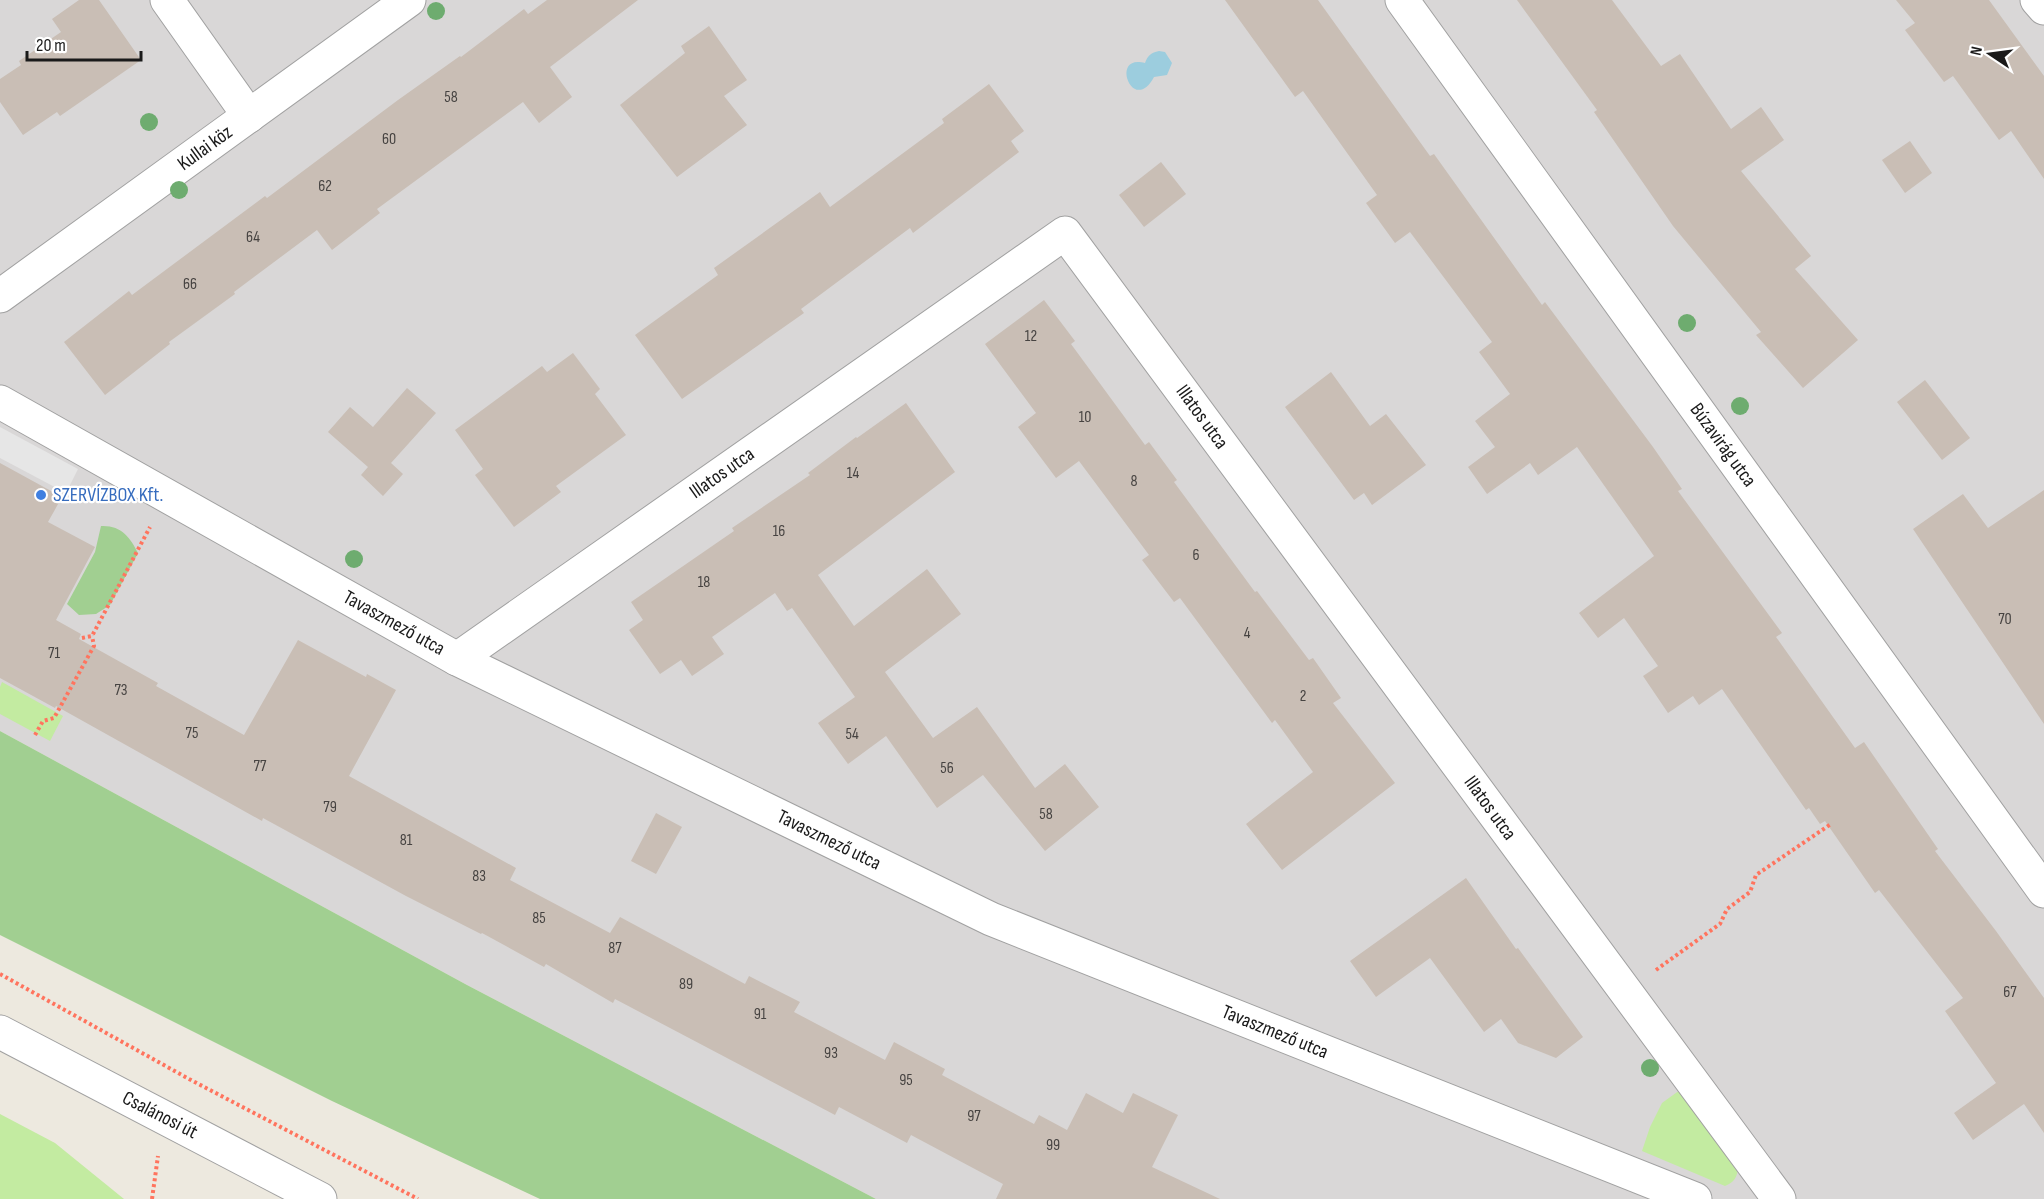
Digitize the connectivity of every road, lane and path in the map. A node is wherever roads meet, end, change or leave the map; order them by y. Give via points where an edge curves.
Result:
1 (167, 0) edge
2 (409, 0) edge
3 (1402, 0) edge
4 (2037, 0) edge
5 (2044, 8) edge
6 (249, 116) junction
7 (0, 296) edge
8 (0, 402) edge
9 (150, 525) dead end
10 (92, 636) junction
11 (82, 638) dead end
12 (457, 658) junction
13 (35, 735) dead end
14 (1831, 824) dead end
15 (2044, 891) edge
16 (0, 974) edge
17 (1625, 991) junction
18 (0, 1032) edge
19 (320, 1199) edge
20 (418, 1199) edge
21 (1695, 1199) edge
22 (1779, 1199) edge

1 - 6 street
2 - 6 street, Kullai köz
3 - 15 street, Búzavirág utca
4 - 5 street
6 - 7 street, Kullai köz
8 - 12 street, Tavaszmező utca
9 - 10 path
10 - 11 path
10 - 13 path via 94,646 54,717 43,721
12 - 17 street, Illatos utca via 1065,233
12 - 21 street, Tavaszmező utca via 991,919
14 - 17 path via 1756,875 1750,892 1727,909 1720,924
16 - 20 path
17 - 22 street, Illatos utca
18 - 19 street, Csalánosi út

